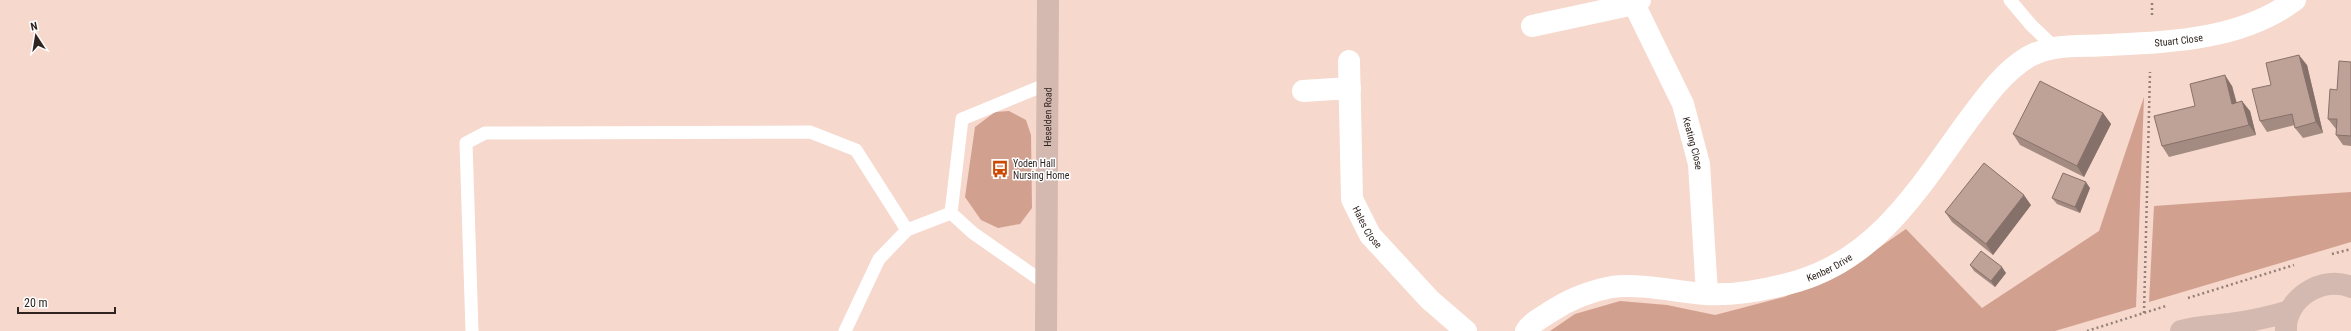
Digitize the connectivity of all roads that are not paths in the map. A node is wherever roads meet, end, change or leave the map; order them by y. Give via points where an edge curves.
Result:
1 (1048, 0) edge
2 (2010, 0) edge
3 (2295, 0) edge
4 (1637, 2) edge
5 (1532, 26) dead end
6 (2054, 46) junction
7 (1349, 61) dead end
8 (1047, 84) junction
9 (1350, 88) junction
10 (1303, 91) dead end
11 (951, 212) junction
12 (907, 230) junction
13 (1046, 284) junction
14 (2349, 285) edge
15 (1707, 294) junction
16 (2288, 321) edge
17 (472, 331) edge
18 (845, 331) edge
19 (1046, 331) edge
20 (1466, 331) edge
21 (1526, 331) edge
22 (2182, 331) edge

1 - 8 street, Heselden Road
2 - 6 lane via 2031,25
3 - 6 street, Stuart Close via 2241,28 2191,40
4 - 5 street, Keating Close
4 - 15 street, Keating Close via 1682,104 1699,164
6 - 15 street, Kenber Drive via 2030,56 2011,69 1983,101 1903,211 1872,240 1834,265 1799,280 1745,292
7 - 9 street, Hales Close
8 - 11 lane via 962,119
8 - 13 street, Heselden Road
9 - 10 street
9 - 20 street, Hales Close via 1352,199 1370,235 1430,300
11 - 12 lane
11 - 13 lane via 972,233
12 - 17 lane via 856,150 810,132 485,133 466,143
12 - 18 lane via 879,259
13 - 19 street, Heselden Road
14 - 16 street via 2328,284 2313,288 2300,298
15 - 21 street, Kenber Drive via 1670,289 1613,287 1567,301 1531,324
16 - 22 street via 2263,319 2196,326

